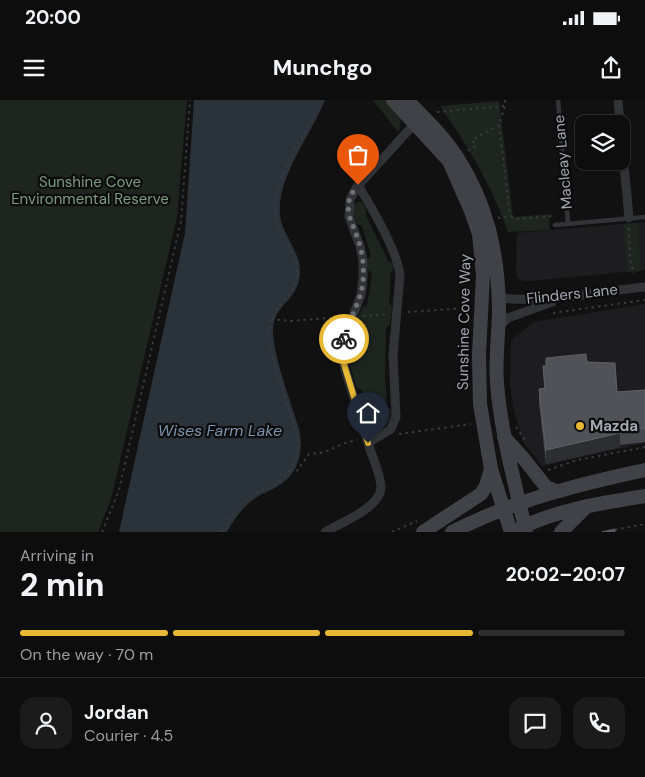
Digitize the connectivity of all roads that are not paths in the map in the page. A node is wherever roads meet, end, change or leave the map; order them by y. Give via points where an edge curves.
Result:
1 (393, 100) edge
2 (407, 100) edge
3 (558, 100) edge
4 (618, 100) edge
5 (619, 115) edge
6 (419, 120) junction
7 (625, 170) edge
8 (358, 185) junction
9 (645, 217) edge
10 (629, 218) junction
11 (568, 223) junction
12 (554, 225) dead end
13 (645, 287) edge
14 (483, 297) junction
15 (564, 297) junction
16 (499, 298) junction
17 (498, 328) junction
18 (504, 436) junction
19 (367, 439) junction
20 (492, 469) junction
21 (645, 470) edge
22 (556, 491) junction
23 (645, 496) edge
24 (519, 504) junction
25 (588, 506) junction
26 (503, 510) junction
27 (525, 529) edge
28 (325, 532) edge
29 (423, 532) edge
30 (452, 532) edge
31 (511, 532) edge
32 (561, 532) edge

1 - 6 street, Sunshine Cove Way
2 - 6 street, Sunshine Cove Way
3 - 11 lane, Macleay Lane
4 - 5 street
6 - 8 street
6 - 14 street, Sunshine Cove Way via 449,161 471,211 481,246
6 - 16 street, Sunshine Cove Way via 456,156 478,197 495,251
7 - 10 street
8 - 19 street via 348,211 360,246 363,268 361,295 344,339 343,357
8 - 19 street via 397,261 400,279 393,369 396,417 391,429
9 - 10 lane
10 - 11 lane
11 - 12 lane
13 - 15 street, Flinders Lane
14 - 16 street
14 - 20 street, Sunshine Cove Way via 478,376
15 - 16 street, Flinders Lane
15 - 17 street via 508,318
16 - 17 street, Sunshine Cove Way
17 - 18 street, Sunshine Cove Way via 497,384
18 - 22 street via 546,488
18 - 24 street, Sunshine Cove Way
19 - 28 street via 380,483 379,497 369,507
20 - 26 street, Sunshine Cove Way
20 - 29 street via 481,494
21 - 22 street
22 - 24 street
23 - 25 street
24 - 26 street
24 - 27 street, Sunshine Cove Way
25 - 27 street
25 - 32 street
26 - 30 street
26 - 31 street, Sunshine Cove Way
27 - 31 street

